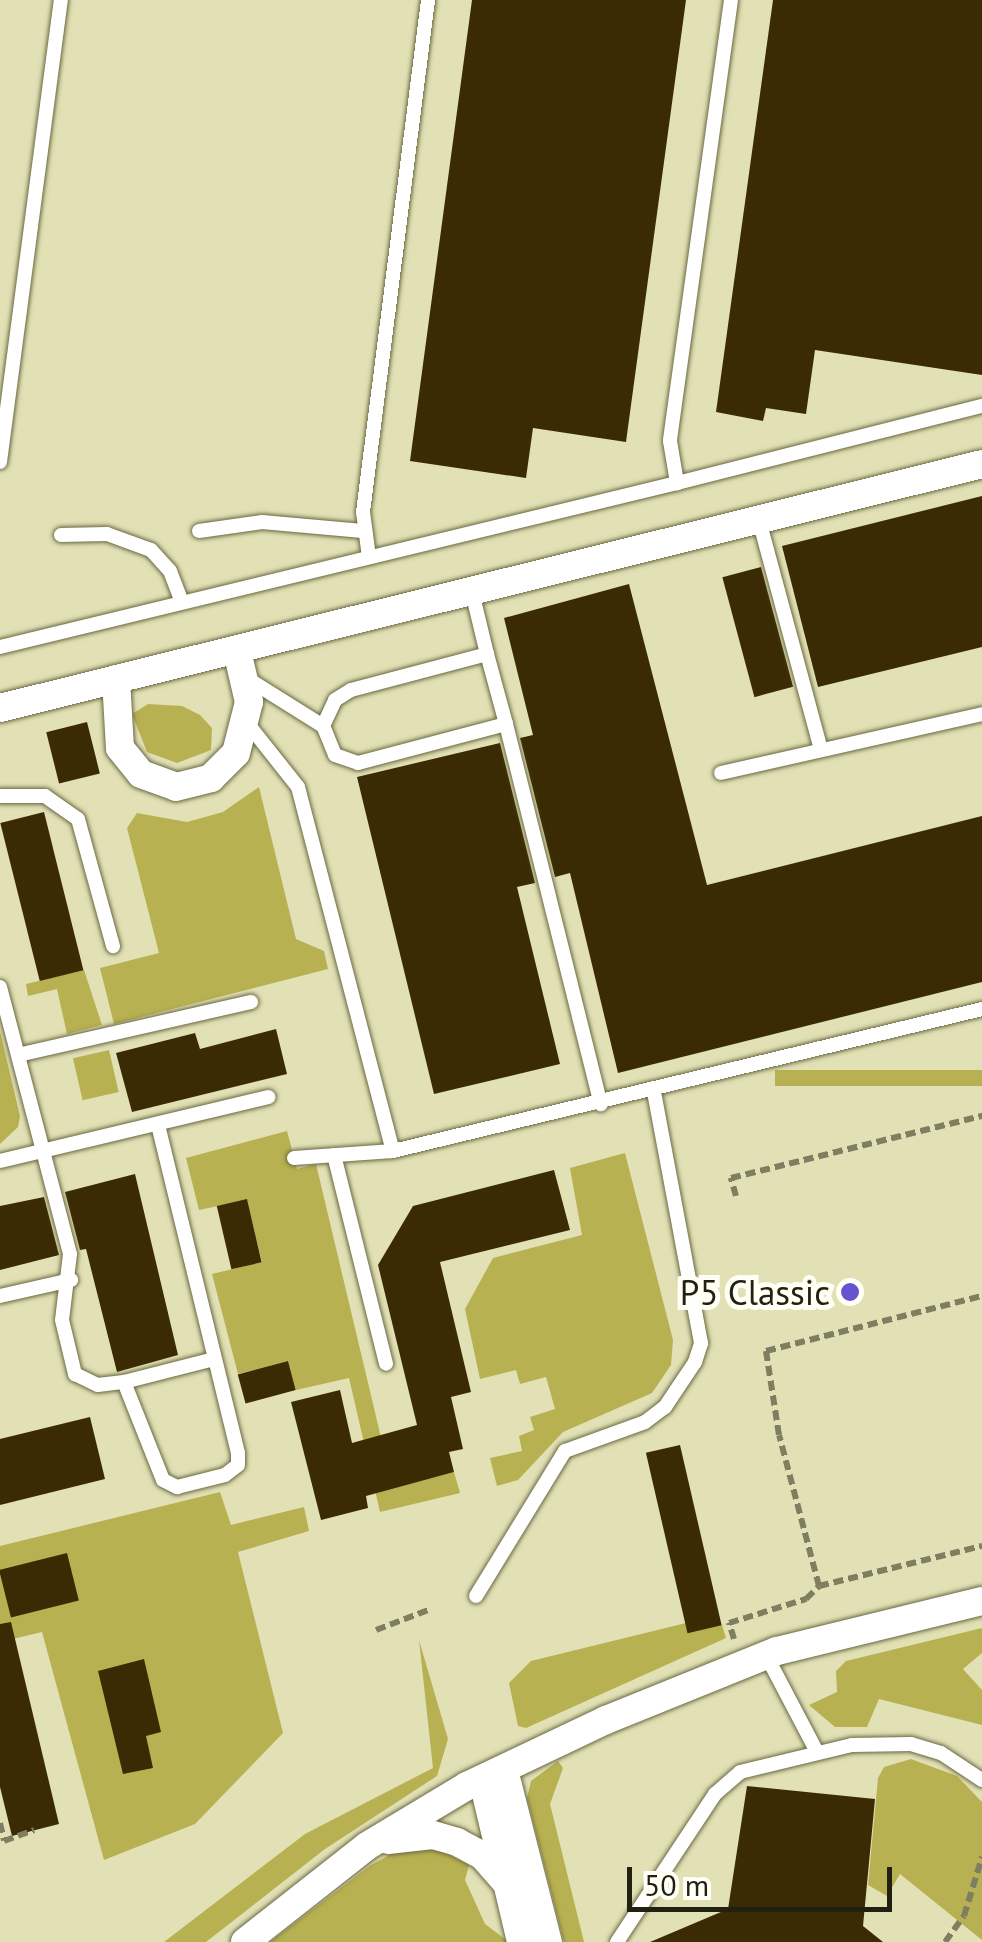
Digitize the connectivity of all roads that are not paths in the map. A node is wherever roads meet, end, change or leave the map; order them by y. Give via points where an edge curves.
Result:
1 (60, 0) edge
2 (428, 0) edge
3 (731, 0) edge
4 (982, 406) edge
5 (1, 452) edge
6 (982, 464) edge
7 (676, 483) junction
8 (759, 520) junction
9 (200, 531) dead end
10 (364, 532) junction
11 (61, 536) dead end
12 (369, 557) junction
13 (472, 592) junction
14 (182, 602) junction
15 (0, 647) edge
16 (488, 654) junction
17 (242, 664) junction
18 (116, 679) junction
19 (0, 708) edge
20 (982, 714) edge
21 (248, 724) junction
22 (506, 724) junction
23 (323, 726) junction
24 (821, 750) junction
25 (721, 773) dead end
26 (0, 796) edge
27 (113, 946) dead end
28 (0, 987) edge
29 (251, 1002) dead end
30 (982, 1009) edge
31 (22, 1054) junction
32 (654, 1092) junction
33 (268, 1097) dead end
34 (601, 1104) junction
35 (158, 1124) junction
36 (44, 1150) junction
37 (393, 1150) junction
38 (334, 1155) junction
39 (294, 1158) dead end
40 (0, 1161) edge
41 (71, 1280) junction
42 (0, 1296) edge
43 (214, 1359) junction
44 (386, 1364) dead end
45 (124, 1382) junction
46 (476, 1596) dead end
47 (982, 1601) edge
48 (766, 1655) junction
49 (817, 1752) junction
50 (493, 1776) junction
51 (982, 1780) edge
52 (367, 1846) junction
53 (507, 1883) junction
54 (244, 1942) edge
55 (521, 1942) edge
56 (548, 1942) edge
57 (617, 1942) edge

1 - 5 lane
2 - 10 lane
3 - 7 lane via 670,442
4 - 7 lane
6 - 8 street
7 - 12 lane
8 - 13 street
8 - 24 lane
9 - 10 lane via 262,522
10 - 12 lane
11 - 14 lane via 107,534 152,550 170,571
12 - 14 lane
13 - 16 lane
13 - 17 street
14 - 15 lane
16 - 22 lane
16 - 23 lane via 352,690 335,700
17 - 18 street
17 - 21 street
17 - 23 lane
18 - 19 street
18 - 21 street via 120,748 141,774 176,787 211,778 236,753
20 - 24 lane
21 - 37 lane via 298,787
22 - 23 lane via 358,763 335,755
22 - 34 lane
24 - 25 lane
26 - 27 lane via 45,796 78,820
28 - 31 lane
29 - 31 lane
30 - 32 lane
31 - 36 lane
32 - 34 lane
32 - 46 lane via 702,1342 695,1362 665,1406 645,1422 565,1451
33 - 35 lane
34 - 37 lane
35 - 36 lane
35 - 43 lane
36 - 40 lane
36 - 41 lane
37 - 38 lane
38 - 39 lane
38 - 44 lane
41 - 42 lane
41 - 45 lane via 62,1320 74,1374 98,1386
43 - 45 lane
43 - 45 lane via 238,1466 178,1488 163,1480
47 - 48 street
48 - 49 lane
48 - 50 street
49 - 51 lane via 911,1744 942,1753
49 - 57 lane via 726,1782
50 - 52 street
50 - 53 street
50 - 56 street
52 - 53 street via 434,1835 483,1856
52 - 54 street
53 - 55 street

